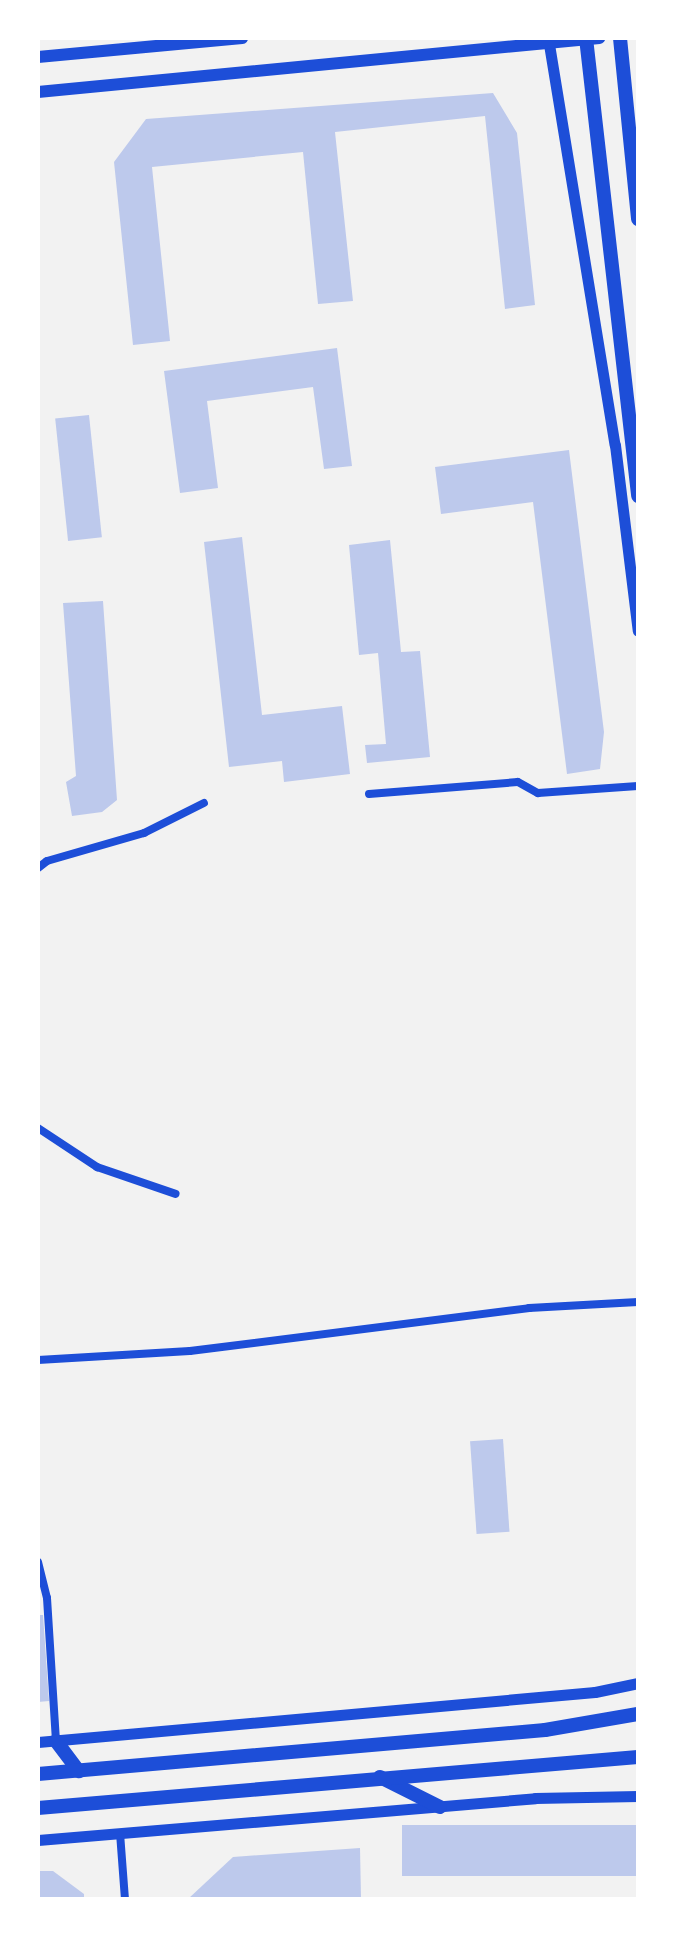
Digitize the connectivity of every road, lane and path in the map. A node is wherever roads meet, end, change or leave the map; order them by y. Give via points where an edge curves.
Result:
1 (242, 38) edge
2 (620, 38) edge
3 (590, 39) edge
4 (548, 41) edge
5 (38, 57) edge
6 (38, 92) edge
7 (638, 219) edge
8 (638, 496) edge
9 (638, 631) edge
10 (638, 786) edge
11 (369, 794) dead end
12 (204, 803) dead end
13 (38, 868) edge
14 (38, 1128) edge
15 (176, 1194) dead end
16 (638, 1302) edge
17 (38, 1360) edge
18 (38, 1562) edge
19 (638, 1683) edge
20 (638, 1712) edge
21 (56, 1741) junction
22 (38, 1742) edge
23 (638, 1757) edge
24 (79, 1771) junction
25 (38, 1774) edge
26 (379, 1777) junction
27 (638, 1796) edge
28 (440, 1807) junction
29 (38, 1808) edge
30 (120, 1833) junction
31 (38, 1840) edge
32 (125, 1899) edge

1 - 5 main road
2 - 7 main road
3 - 4 main road
3 - 8 main road
4 - 6 main road
4 - 9 street via 615,445
10 - 11 street via 538,793 518,782
12 - 13 street via 144,833
14 - 15 street via 97,1167
16 - 17 street via 529,1308 190,1351
18 - 21 street via 47,1598
19 - 21 street via 595,1692
20 - 24 main road via 545,1730
21 - 22 street
21 - 24 main road
23 - 26 main road
24 - 25 main road
26 - 28 main road
26 - 29 main road
27 - 28 street
28 - 30 street
30 - 31 street
30 - 32 street

